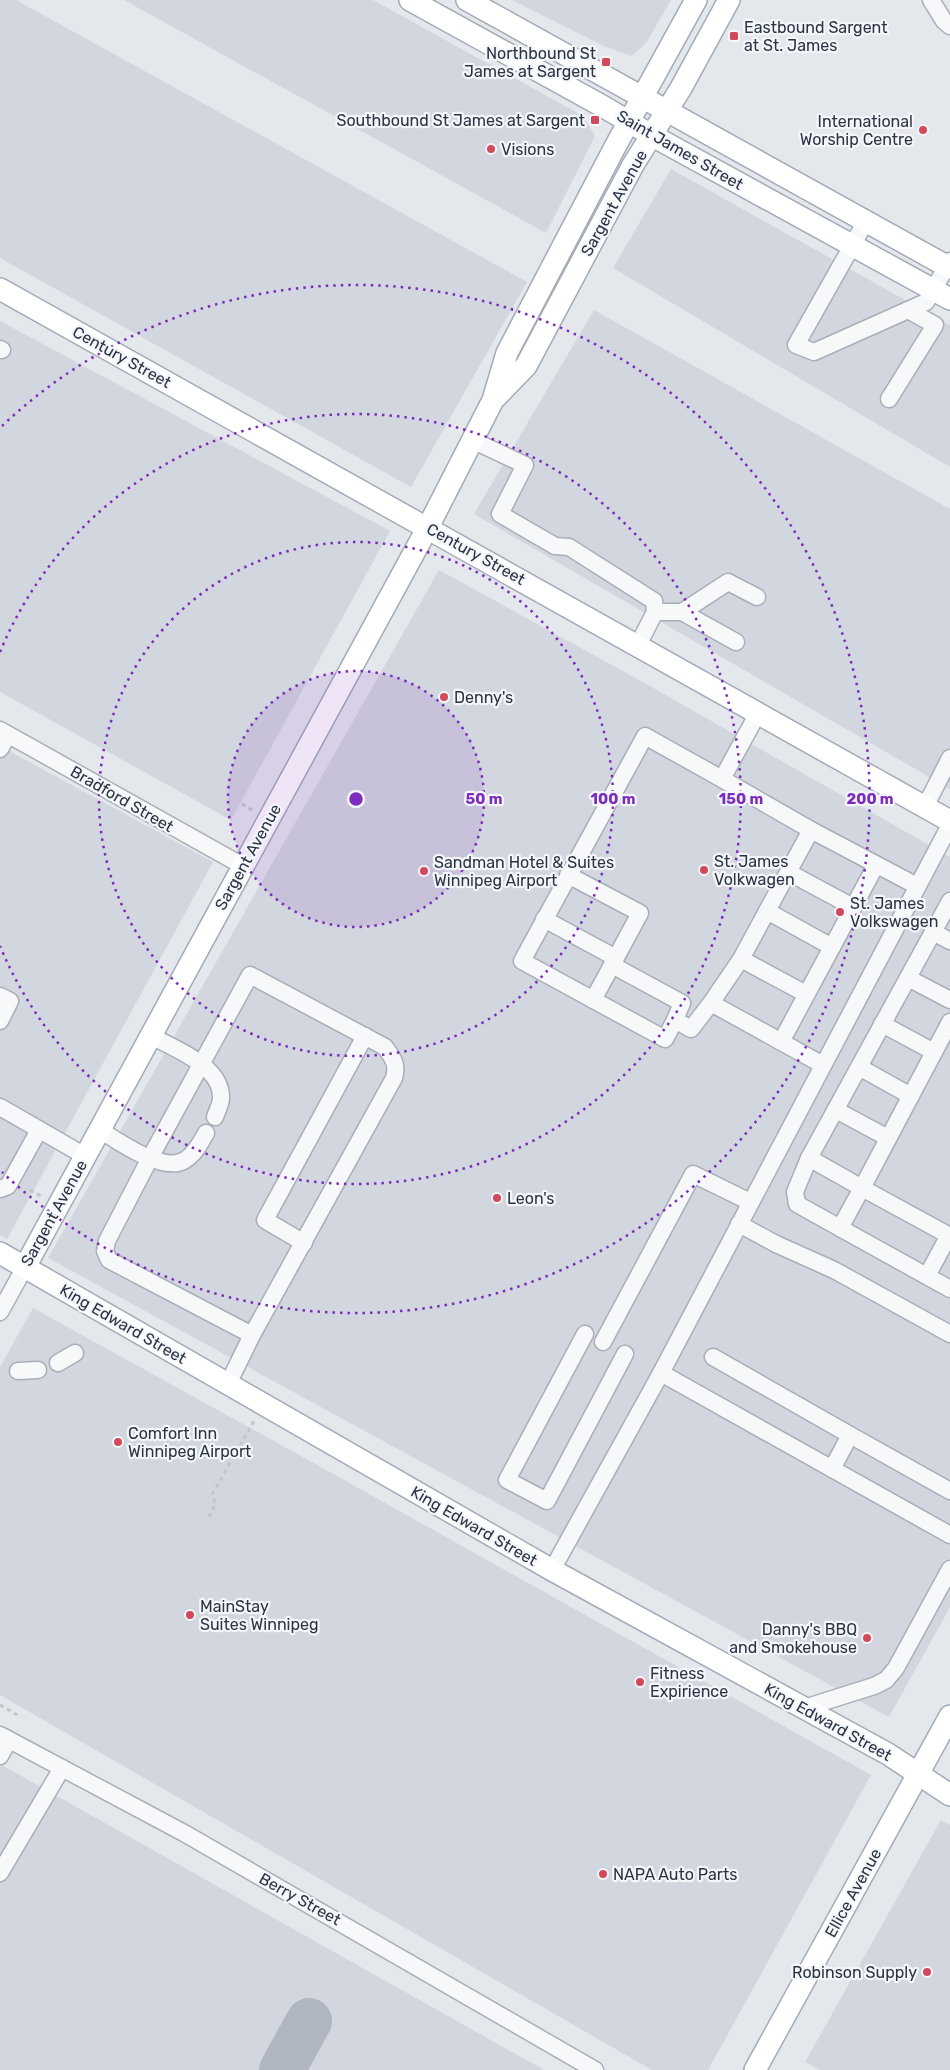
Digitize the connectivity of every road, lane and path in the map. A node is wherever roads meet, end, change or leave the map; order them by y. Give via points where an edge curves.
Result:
1 (410, 0) edge
2 (467, 0) edge
3 (696, 0) edge
4 (729, 0) edge
5 (931, 0) edge
6 (950, 26) edge
7 (644, 96) junction
8 (667, 110) junction
9 (629, 122) junction
10 (652, 136) junction
11 (866, 221) junction
12 (852, 245) junction
13 (949, 265) edge
14 (0, 289) edge
15 (942, 294) edge
16 (908, 310) junction
17 (889, 399) dead end
18 (493, 400) junction
19 (472, 440) junction
20 (428, 527) junction
21 (757, 597) dead end
22 (655, 612) junction
23 (682, 612) junction
24 (736, 642) dead end
25 (638, 645) junction
26 (758, 713) junction
27 (3, 738) edge
28 (949, 761) edge
29 (722, 779) junction
30 (242, 804) dead end
31 (925, 807) junction
32 (252, 810) dead end
33 (950, 823) edge
34 (811, 830) junction
35 (876, 865) junction
36 (244, 866) junction
37 (788, 872) junction
38 (568, 875) junction
39 (916, 886) junction
40 (950, 901) edge
41 (853, 907) junction
42 (767, 911) junction
43 (544, 919) junction
44 (933, 932) junction
45 (950, 941) edge
46 (832, 947) junction
47 (741, 959) junction
48 (614, 962) junction
49 (908, 978) junction
50 (806, 994) junction
51 (0, 996) edge
52 (593, 1000) junction
53 (950, 1000) edge
54 (711, 1003) junction
55 (675, 1020) junction
56 (0, 1021) edge
57 (950, 1022) edge
58 (882, 1024) junction
59 (151, 1036) junction
60 (365, 1036) junction
61 (781, 1042) junction
62 (934, 1052) junction
63 (201, 1064) junction
64 (823, 1065) junction
65 (859, 1067) junction
66 (911, 1096) junction
67 (0, 1108) edge
68 (836, 1110) junction
69 (215, 1117) dead end
70 (39, 1130) junction
71 (100, 1130) junction
72 (206, 1133) dead end
73 (888, 1138) junction
74 (85, 1156) junction
75 (150, 1158) junction
76 (809, 1158) junction
77 (862, 1188) junction
78 (0, 1189) edge
79 (30, 1190) dead end
80 (41, 1196) dead end
81 (750, 1202) junction
82 (739, 1224) junction
83 (840, 1228) junction
84 (950, 1236) edge
85 (304, 1243) junction
86 (0, 1253) edge
87 (25, 1267) junction
88 (926, 1276) junction
89 (950, 1288) edge
90 (0, 1312) edge
91 (585, 1334) dead end
92 (950, 1334) edge
93 (252, 1335) junction
94 (603, 1342) dead end
95 (75, 1353) dead end
96 (625, 1354) dead end
97 (713, 1357) dead end
98 (58, 1363) dead end
99 (38, 1370) dead end
100 (18, 1371) dead end
101 (661, 1373) junction
102 (228, 1384) junction
103 (254, 1421) dead end
104 (850, 1435) junction
105 (832, 1469) junction
106 (950, 1491) edge
107 (209, 1517) dead end
108 (950, 1535) edge
109 (950, 1569) edge
110 (552, 1570) junction
111 (0, 1705) edge
112 (804, 1708) junction
113 (21, 1716) dead end
114 (950, 1716) edge
115 (5, 1738) edge
116 (0, 1756) edge
117 (62, 1768) junction
118 (918, 1775) junction
119 (950, 1795) edge
120 (0, 1873) edge
121 (587, 2068) edge
122 (755, 2070) edge

1 - 9 main road, Saint James Street
2 - 7 main road, Saint James Street
3 - 7 main road, Sargent Avenue
4 - 8 main road, Sargent Avenue
5 - 6 street
7 - 8 main road, Saint James Street
7 - 9 main road, Sargent Avenue
8 - 10 main road, Sargent Avenue
8 - 11 main road, Saint James Street
9 - 10 main road, Saint James Street
9 - 18 main road, Sargent Avenue via 507,353
10 - 12 main road, Saint James Street
10 - 18 main road, Sargent Avenue via 633,165 526,366
11 - 12 street
11 - 13 main road, Saint James Street
12 - 15 main road, Saint James Street
12 - 16 street via 796,344 814,352
13 - 15 street
14 - 20 main road, Century Street
15 - 16 street
16 - 17 street via 935,325
18 - 19 main road, Sargent Avenue
19 - 20 main road, Sargent Avenue
19 - 22 street via 525,465 500,514 555,546 569,547 577,552 654,601
20 - 25 main road, Century Street
20 - 36 main road, Sargent Avenue
21 - 23 street via 728,582
22 - 23 street
22 - 25 street
23 - 24 street
25 - 26 main road, Century Street
26 - 29 street
26 - 31 main road, Century Street
27 - 36 street, Bradford Street
28 - 31 street
29 - 34 street
29 - 38 street via 645,736
30 - 32 path
31 - 33 main road, Century Street
33 - 39 street
34 - 35 street
34 - 37 street
35 - 39 street
35 - 41 street
36 - 59 main road, Sargent Avenue
37 - 41 street
37 - 42 street
38 - 43 street
38 - 48 street via 640,913
39 - 64 street
40 - 44 street
41 - 46 street
42 - 46 street
42 - 47 street
43 - 48 street
43 - 52 street via 522,961
44 - 45 street
44 - 49 street
46 - 50 street
47 - 50 street
47 - 54 street
48 - 52 street
48 - 55 street via 682,1003
49 - 53 street
49 - 58 street
50 - 61 street
51 - 56 street via 10,1001
52 - 55 street via 665,1039
54 - 55 street via 691,1029
54 - 61 street
57 - 62 street
58 - 62 street
58 - 65 street
59 - 63 street
59 - 71 main road, Sargent Avenue
60 - 63 street via 250,975
60 - 85 street via 385,1047 397,1069
60 - 85 street via 265,1220
61 - 64 street
62 - 66 street
63 - 69 street via 213,1072 219,1084 222,1099
63 - 75 street
64 - 81 street
65 - 66 street
65 - 68 street
66 - 73 street
67 - 70 street
68 - 73 street
68 - 76 street
70 - 74 street
70 - 78 street via 8,1186
71 - 74 main road, Sargent Avenue
71 - 75 street
72 - 75 street via 184,1161 168,1164
73 - 77 street
74 - 87 main road, Sargent Avenue
75 - 93 street via 107,1241 105,1251 109,1260
76 - 77 street
76 - 83 street via 795,1192 797,1204
77 - 83 street
77 - 84 street
79 - 80 path
81 - 82 street
81 - 94 street via 693,1174
82 - 92 street via 834,1270
82 - 101 street
83 - 88 street
84 - 88 street
85 - 93 street
86 - 87 main road, King Edward Street
87 - 90 street, Sargent Avenue
87 - 102 main road, King Edward Street
88 - 89 street
91 - 96 street via 506,1480 547,1501
93 - 102 street
95 - 98 street
97 - 104 street
99 - 100 street
101 - 105 street
101 - 110 street
102 - 110 main road, King Edward Street
103 - 107 path via 213,1493 215,1505
104 - 105 street
104 - 106 street
105 - 108 street
109 - 112 street via 886,1680
110 - 112 main road, King Edward Street
111 - 113 path
112 - 118 main road, King Edward Street via 888,1754
114 - 118 main road, Ellice Avenue
115 - 116 street
115 - 117 street, Berry Street
117 - 120 street
117 - 121 street, Berry Street via 209,1848
118 - 119 main road, King Edward Street
118 - 122 main road, Ellice Avenue

